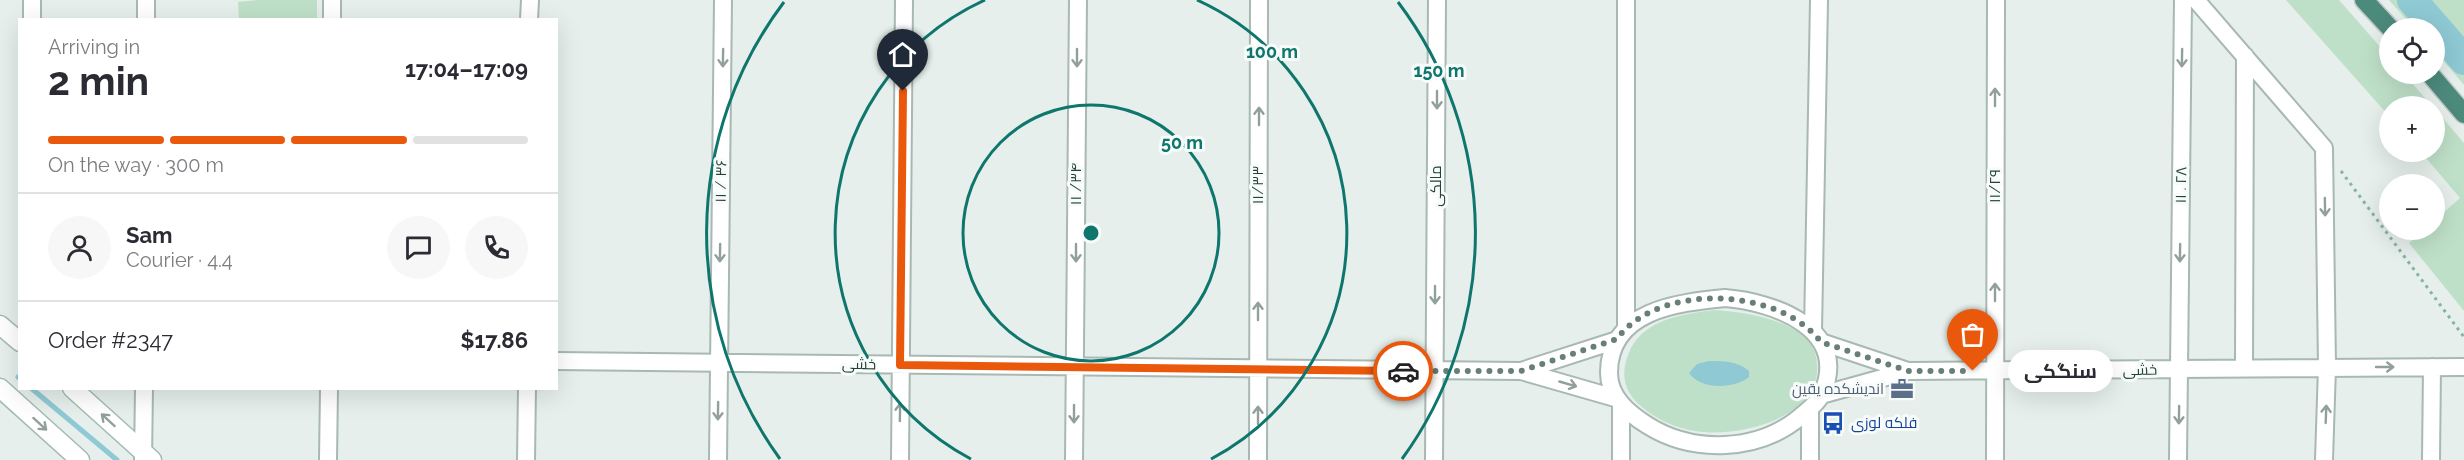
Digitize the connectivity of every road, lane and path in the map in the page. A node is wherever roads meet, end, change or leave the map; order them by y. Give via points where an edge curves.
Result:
1 (32, 0) edge
2 (146, 0) edge
3 (332, 0) edge
4 (530, 0) edge
5 (723, 0) edge
6 (904, 0) edge
7 (1077, 0) edge
8 (1259, 0) edge
9 (1437, 0) edge
10 (1626, 0) edge
11 (1819, 0) edge
12 (1996, 0) edge
13 (2183, 0) edge
14 (2196, 0) edge
15 (2364, 0) edge
16 (32, 18) edge
17 (146, 18) edge
18 (332, 18) edge
19 (529, 18) edge
20 (2381, 18) edge
21 (2245, 56) junction
22 (2438, 84) edge
23 (2464, 114) edge
24 (2324, 148) junction
25 (0, 325) edge
26 (1622, 333) junction
27 (1817, 337) junction
28 (2464, 337) edge
29 (18, 340) edge
30 (558, 361) edge
31 (719, 363) junction
32 (900, 365) junction
33 (1075, 367) junction
34 (2432, 367) junction
35 (2464, 367) edge
36 (2244, 368) junction
37 (2327, 368) junction
38 (1258, 369) junction
39 (2179, 369) junction
40 (1435, 371) junction
41 (1521, 371) junction
42 (1908, 371) junction
43 (1995, 371) junction
44 (74, 390) edge
45 (144, 390) edge
46 (329, 390) edge
47 (527, 390) edge
48 (2, 394) edge
49 (1821, 395) junction
50 (1618, 402) junction
51 (1810, 409) junction
52 (146, 458) edge
53 (80, 460) edge
54 (328, 460) edge
55 (526, 460) edge
56 (718, 460) edge
57 (900, 460) edge
58 (1074, 460) edge
59 (1258, 460) edge
60 (1434, 460) edge
61 (1621, 460) edge
62 (1810, 460) edge
63 (1995, 460) edge
64 (2178, 460) edge
65 (2325, 460) edge
66 (2431, 460) edge

1 - 16 street
2 - 17 street
3 - 18 street
4 - 19 street
5 -> 31 street, ۱۱ / ۳۶
6 - 32 street
7 -> 33 street, ۱۱ /۳۴
38 -> 8 street, ۱۱/۳۳
9 -> 40 street, مالکی
10 - 26 street
11 - 27 street
43 -> 12 street, ۱۱/۲۹
13 -> 39 street, ۱۱ . ۲۸
14 - 21 street
15 - 20 highway
21 - 24 street
21 - 36 street
22 - 23 highway
24 - 28 path
24 -> 37 street
25 - 29 main road
26 - 27 street via 1642,317 1672,305 1725,298 1774,308 1799,320
26 - 41 street, خشی
26 - 50 street via 1609,374
27 - 42 street, خشی
27 - 49 street via 1827,368
30 - 31 street, خشی
31 - 32 street, خشی
31 -> 56 street, ۱۱ / ۳۶
32 - 33 street, خشی
57 -> 32 street
33 - 38 street, خشی
33 -> 58 street, ۱۱ /۳۴
34 - 35 street, خشی
37 -> 34 street, خشی
34 - 66 street
36 - 37 street, خشی
36 - 39 street, خشی
65 -> 37 street
38 - 40 street, خشی
59 -> 38 street, ۱۱/۳۳
39 - 43 street, خشی
39 -> 64 street, ۱۱ . ۲۸
40 - 41 street, خشی
40 - 60 street, مالکی
41 -> 50 street, خشی
42 - 43 street, خشی
42 - 49 street
43 - 63 street, ۱۱/۲۹
52 -> 44 main road
45 - 52 street
46 - 54 street
47 - 55 street
48 -> 53 main road
49 - 51 street
50 - 51 street via 1657,431 1677,440 1707,444 1766,438
50 - 61 street
51 - 62 street

